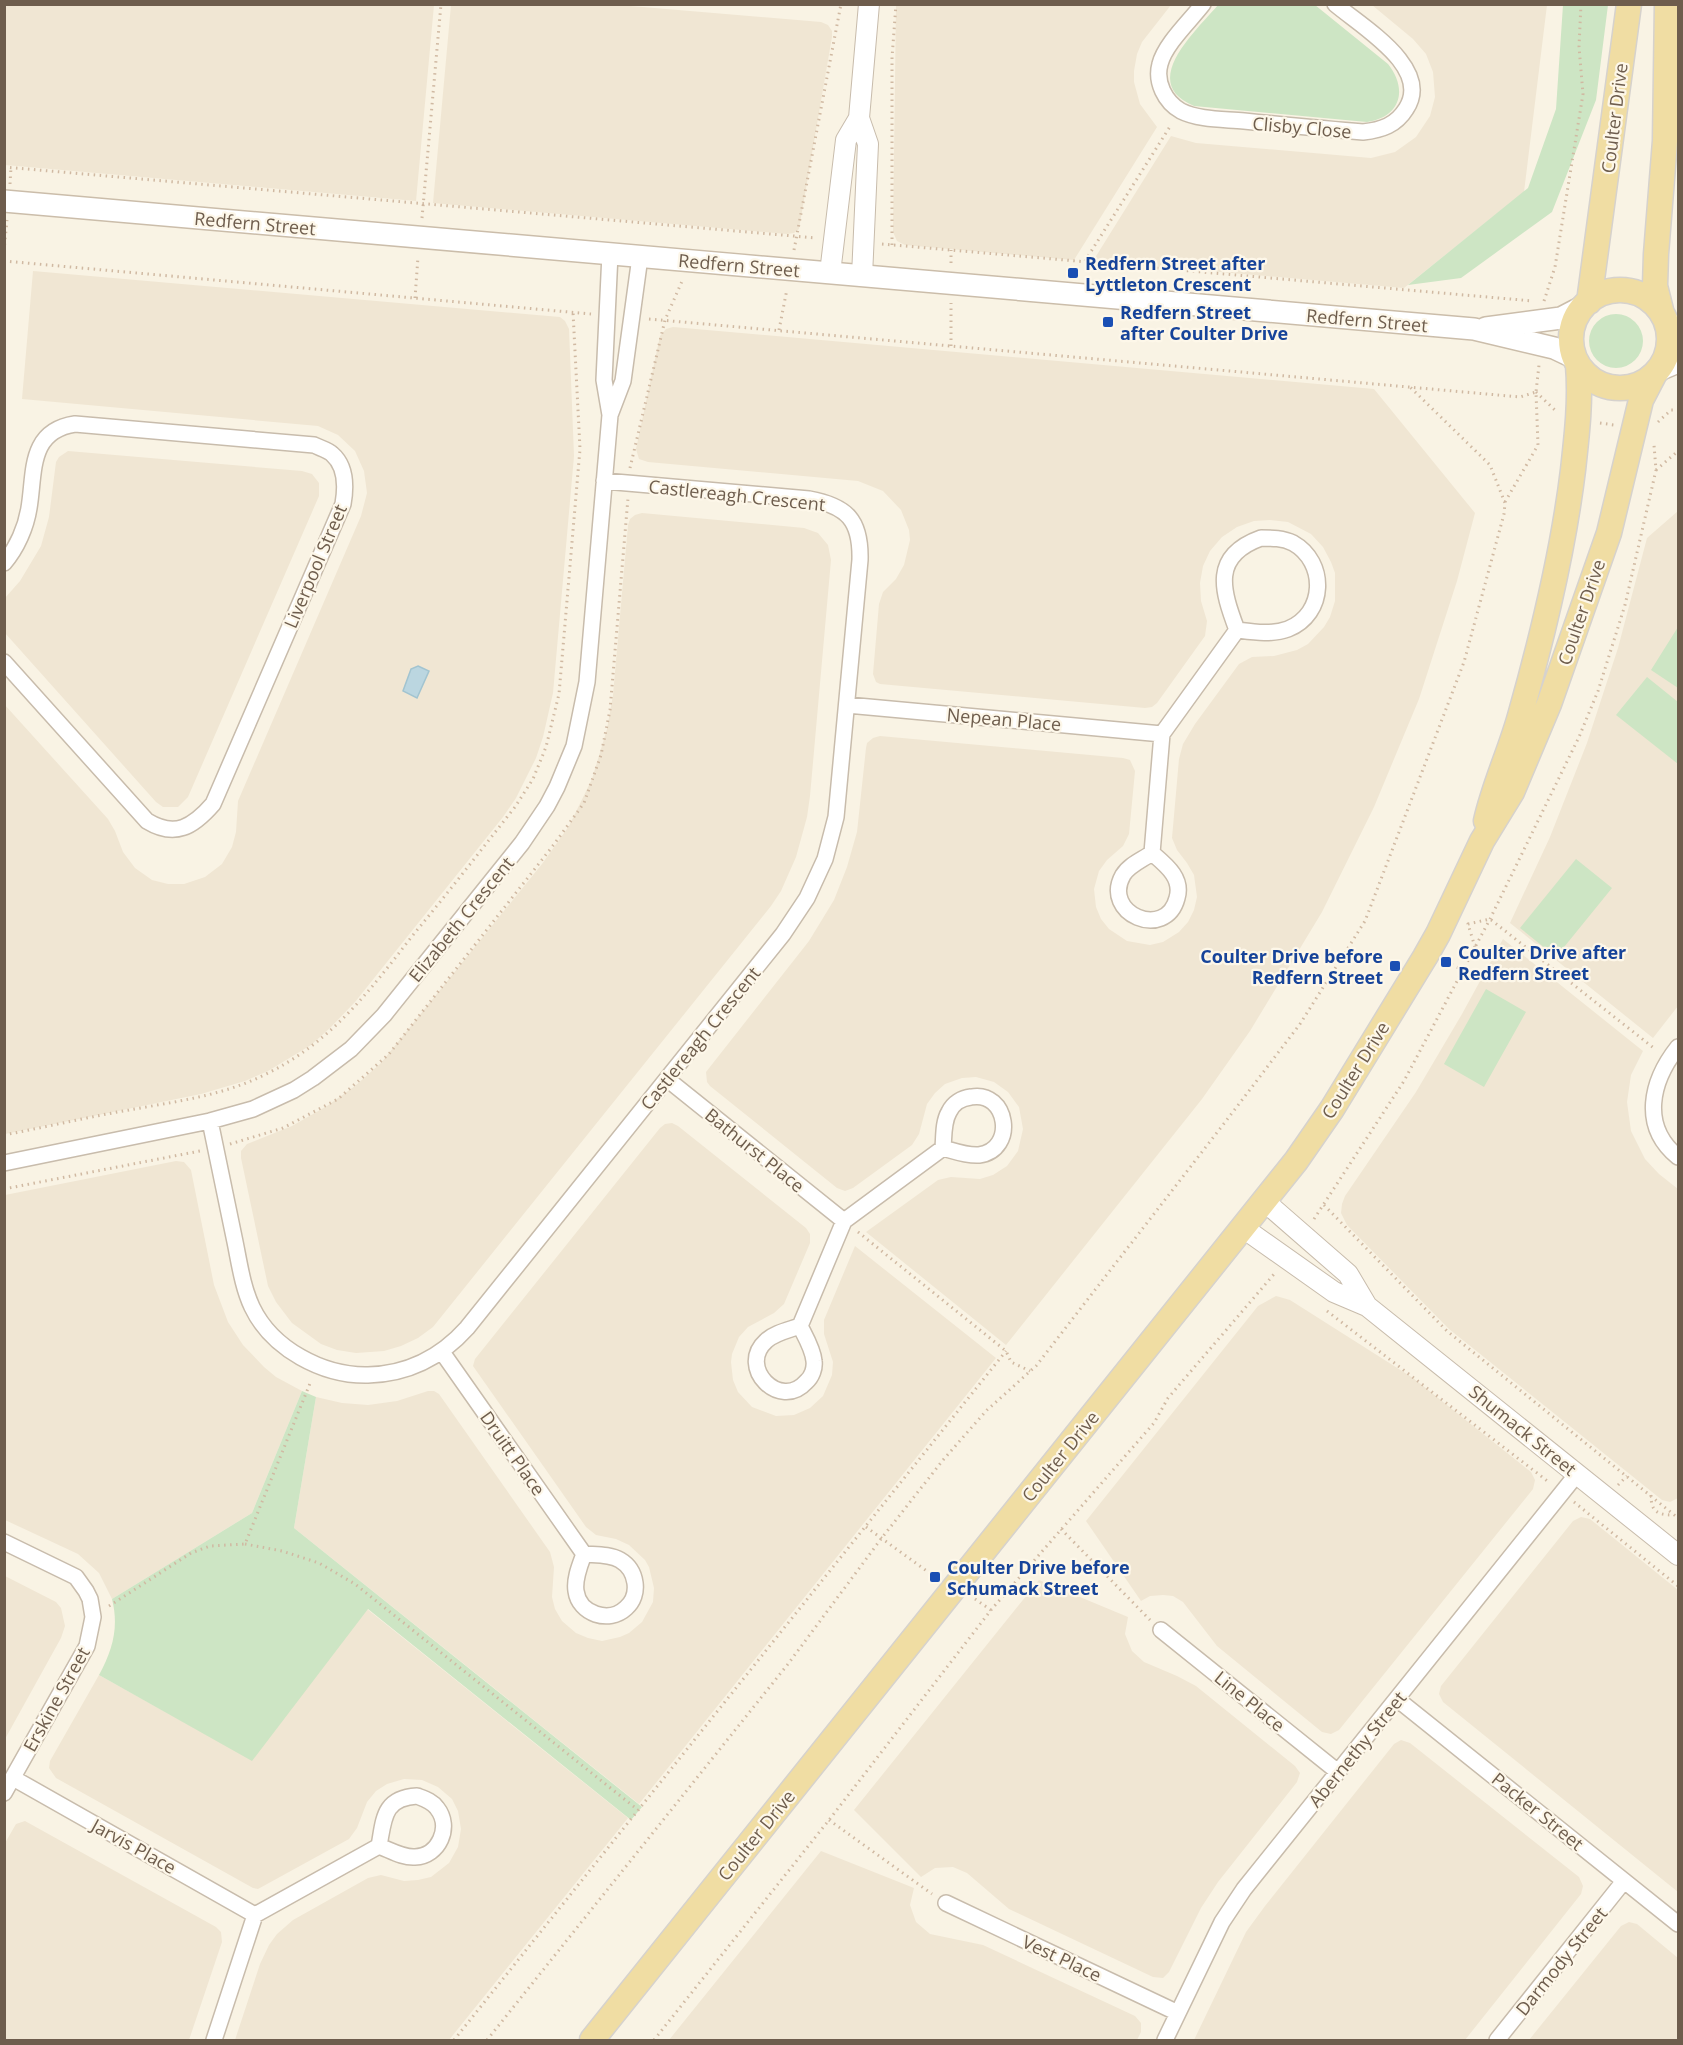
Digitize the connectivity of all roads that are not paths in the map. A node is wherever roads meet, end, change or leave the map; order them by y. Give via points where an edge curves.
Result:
1 (869, 4) edge
2 (1203, 4) edge
3 (1335, 4) edge
4 (1629, 4) edge
5 (1667, 4) edge
6 (859, 118) junction
7 (4, 201) edge
8 (610, 254) junction
9 (640, 256) junction
10 (830, 273) junction
11 (862, 276) junction
12 (1587, 304) junction
13 (1668, 321) edge
14 (1474, 329) junction
15 (1576, 361) junction
16 (1664, 369) edge
17 (610, 415) junction
18 (604, 481) junction
19 (4, 563) edge
20 (1237, 630) junction
21 (4, 662) edge
22 (847, 705) junction
23 (1162, 734) junction
24 (1482, 841) junction
25 (1152, 854) junction
26 (1678, 1047) edge
27 (667, 1079) junction
28 (210, 1121) junction
29 (943, 1148) junction
30 (1678, 1157) edge
31 (4, 1163) edge
32 (1263, 1200) junction
33 (844, 1221) junction
34 (1242, 1227) junction
35 (1367, 1306) junction
36 (800, 1326) junction
37 (442, 1352) junction
38 (1577, 1474) junction
39 (4, 1542) edge
40 (1676, 1548) edge
41 (584, 1554) junction
42 (1161, 1630) road end
43 (1397, 1699) junction
44 (1338, 1772) junction
45 (13, 1778) junction
46 (4, 1793) edge
47 (379, 1846) junction
48 (1624, 1881) junction
49 (946, 1903) road end
50 (255, 1915) junction
51 (1678, 1924) edge
52 (1178, 2013) junction
53 (214, 2040) edge
54 (592, 2040) edge
55 (1165, 2040) edge
56 (1497, 2040) edge

1 - 6 street
2 - 3 street, Clisby Close via 1165,52 1160,65 1159,79 1171,104 1206,118 1379,131 1401,117 1411,99 1408,72 1397,55
4 - 12 main road, Coulter Drive
5 - 13 main road via 1665,141 1655,286
6 - 10 street via 846,140
6 - 11 street via 868,144
7 - 8 main road, Redfern Street
8 - 9 main road, Redfern Street
8 - 17 street, Elizabeth Crescent via 604,381
9 - 10 main road, Redfern Street
9 - 17 street, Elizabeth Crescent via 623,381
10 - 11 main road, Redfern Street
11 - 14 main road, Redfern Street
12 - 13 main road via 1604,293 1636,293 1651,302
12 - 14 main road, Redfern Street via 1561,318
12 - 15 main road via 1572,331
13 - 16 main road
14 - 15 main road, Redfern Street via 1554,348
15 - 16 main road via 1590,378 1605,386 1622,388 1640,384
15 - 24 main road, Coulter Drive via 1579,420 1552,594 1520,719 1491,800
16 - 24 main road, Coulter Drive via 1641,400 1643,429 1550,704 1512,792
17 - 18 street, Elizabeth Crescent
18 - 22 street, Castlereagh Crescent via 809,499 831,503 848,514 860,547
18 - 28 street, Elizabeth Crescent via 580,724 547,806 522,843 384,1015 351,1049 294,1090 253,1109
19 - 21 street, Liverpool Street via 21,536 29,510 37,451 48,435 64,425 314,445 332,454 344,473 343,504 213,804 188,826 173,830 147,821
20 - 20 street via 1225,598 1224,582 1235,554 1261,538 1292,542 1314,564 1317,595 1311,609 1288,629
20 - 23 street
22 - 23 street, Nepean Place
22 - 27 street, Castlereagh Crescent via 836,817 825,859 807,898 783,934
23 - 25 street
24 - 32 main road, Coulter Drive via 1413,977 1332,1109
25 - 25 street via 1171,870 1179,890 1171,911 1151,921 1131,915 1123,906 1119,885 1130,866
26 - 30 street via 1657,1081 1653,1103 1659,1135
27 - 33 street, Bathurst Place
27 - 37 street, Castlereagh Crescent via 467,1328
28 - 31 street, Elizabeth Crescent
28 - 37 street, Castlereagh Crescent via 242,1274 252,1308 269,1332 291,1351 318,1365 359,1375 392,1373
29 - 29 street via 945,1122 955,1103 975,1096 986,1098 1002,1113 1003,1134 990,1151 969,1155
29 - 33 street
32 - 34 main road, Coulter Drive
32 - 35 street, Shumack Street via 1348,1274
33 - 36 street
34 - 35 street, Shumack Street via 1334,1292
34 - 54 main road, Coulter Drive
35 - 38 street, Shumack Street
36 - 36 street via 814,1361 808,1381 790,1391 769,1387 757,1370 759,1349 766,1341
37 - 41 street, Druitt Place
38 - 40 street, Shumack Street
38 - 43 street, Abernethy Street
39 - 45 street, Erskine Street via 76,1577 90,1599 93,1617 87,1646
41 - 41 street via 610,1556 629,1567 636,1588 627,1608 607,1616 586,1610 576,1590
42 - 44 street, Line Place
43 - 44 street, Abernethy Street
43 - 48 street, Packer Street
44 - 52 street, Abernethy Street via 1222,1922
45 - 46 street, Erskine Street
45 - 50 street, Jarvis Place
47 - 47 street via 383,1820 395,1801 417,1796 437,1807 444,1828 441,1839 426,1855 403,1856
47 - 50 street
48 - 51 street, Packer Street
48 - 56 street, Darmody Street
49 - 52 street, Vest Place
50 - 53 street
52 - 55 street, Abernethy Street

